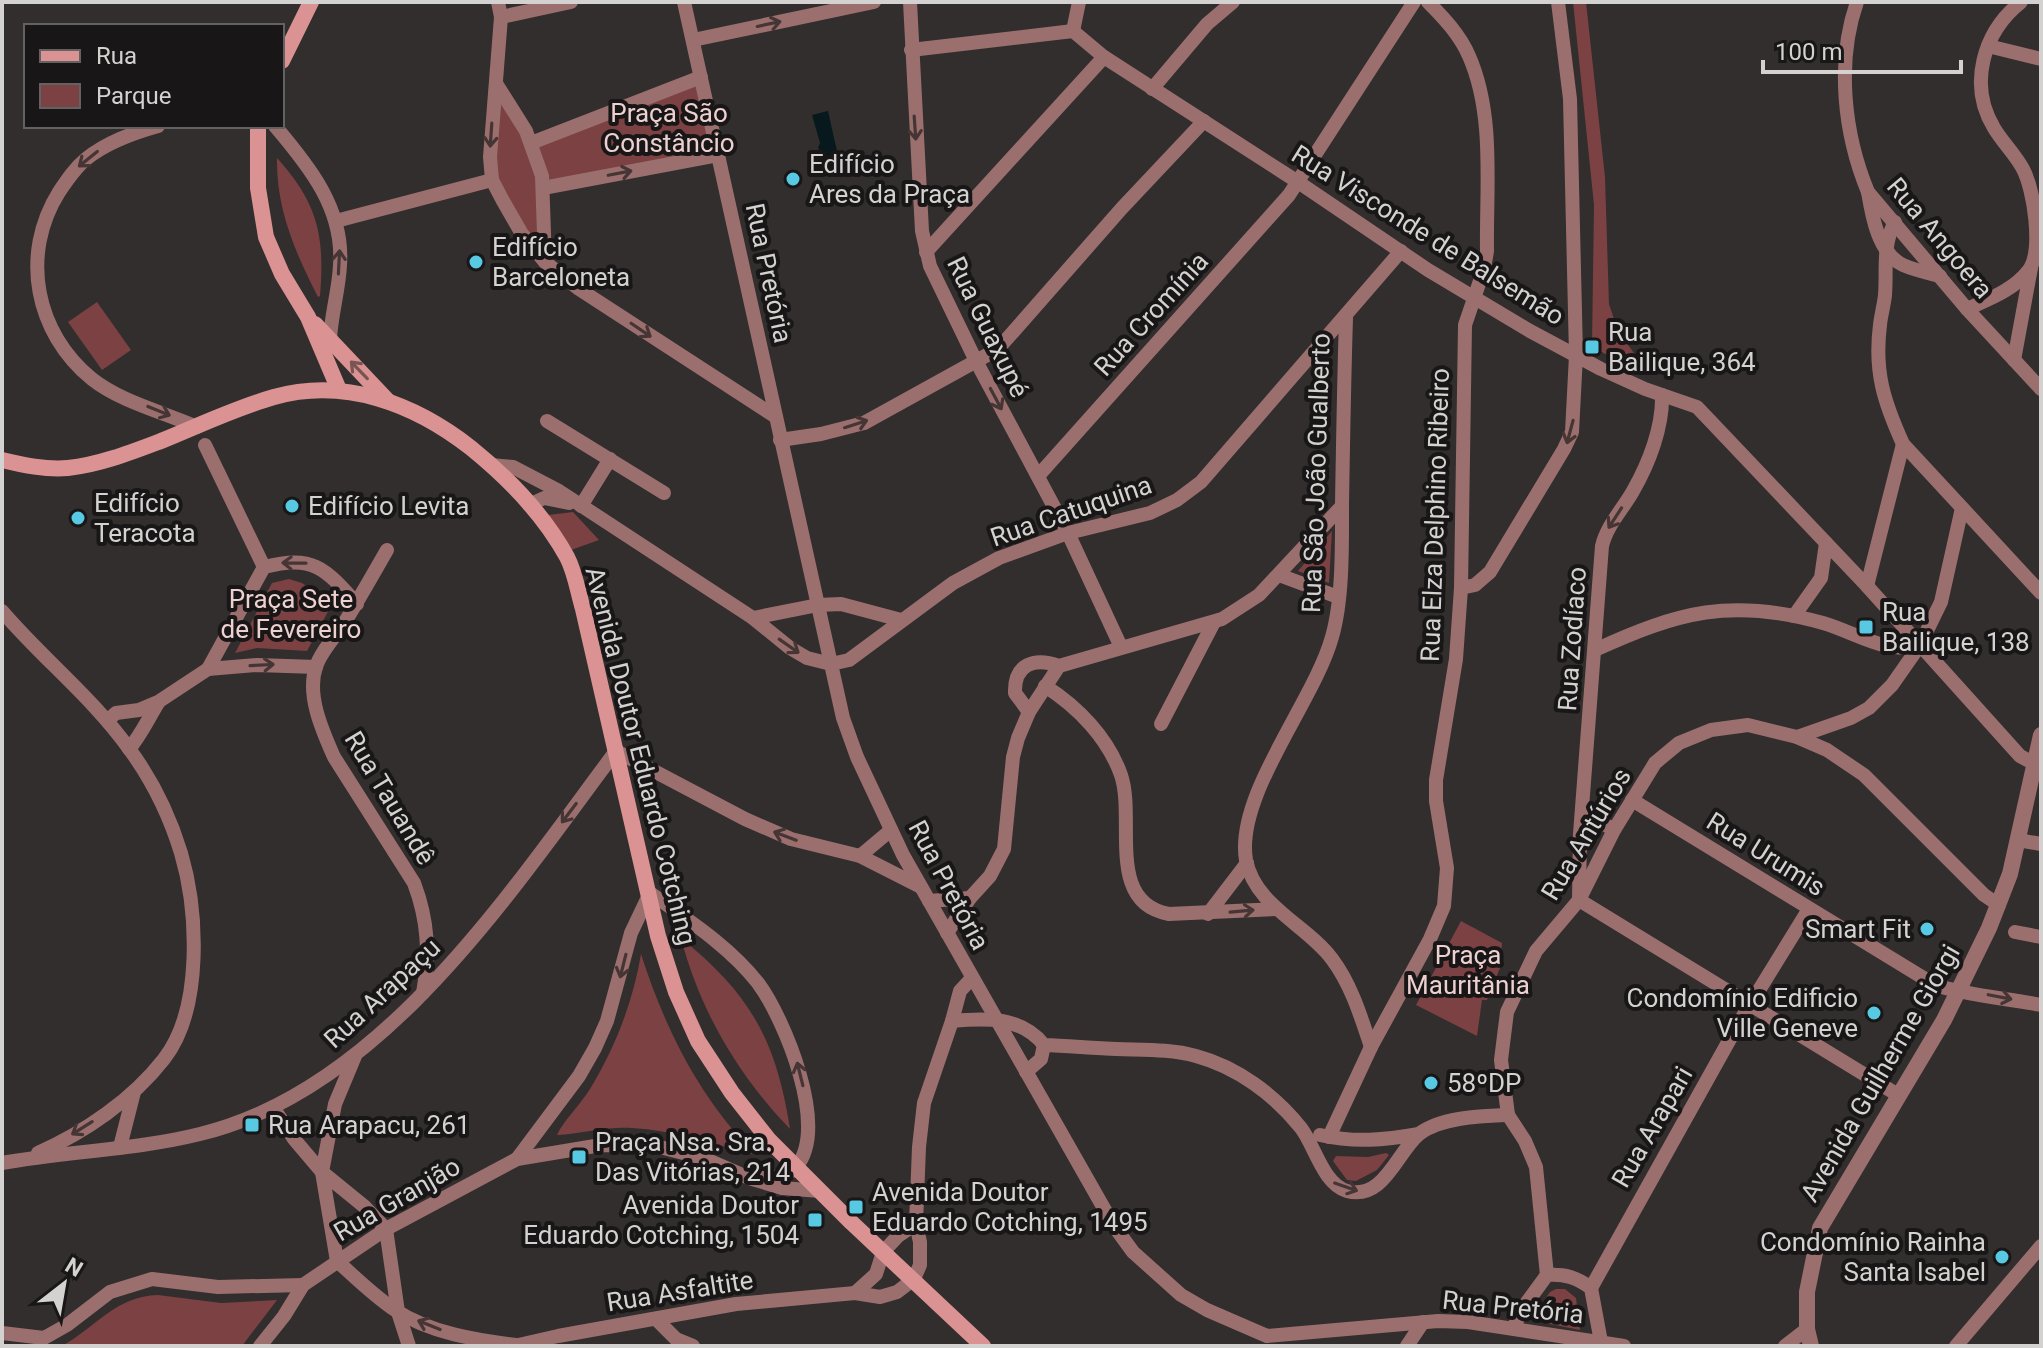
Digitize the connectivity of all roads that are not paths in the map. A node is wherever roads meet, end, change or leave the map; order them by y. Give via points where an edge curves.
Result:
1 (311, 2) edge
2 (571, 2) edge
3 (684, 2) edge
4 (797, 2) edge
5 (874, 2) edge
6 (910, 2) edge
7 (1079, 2) edge
8 (1233, 2) edge
9 (1414, 2) edge
10 (1428, 2) edge
11 (1558, 2) edge
12 (1857, 2) edge
13 (2021, 2) edge
14 (499, 9) edge
15 (800, 18) junction
16 (1073, 31) junction
17 (693, 40) junction
18 (1988, 46) junction
19 (911, 50) junction
20 (284, 57) edge
21 (1104, 57) junction
22 (2041, 59) edge
23 (701, 77) junction
24 (497, 85) junction
25 (1152, 89) junction
26 (1204, 121) junction
27 (151, 128) edge
28 (258, 128) edge
29 (277, 128) edge
30 (531, 143) junction
31 (718, 155) junction
32 (492, 180) junction
33 (1298, 182) junction
34 (543, 188) junction
35 (1868, 192) junction
36 (336, 221) junction
37 (1895, 222) junction
38 (1886, 249) junction
39 (1917, 249) junction
40 (1401, 251) junction
41 (926, 252) junction
42 (545, 262) junction
43 (1904, 265) junction
44 (2031, 268) junction
45 (1940, 276) junction
46 (1885, 296) junction
47 (1473, 297) junction
48 (1967, 309) junction
49 (308, 317) junction
50 (1346, 318) junction
51 (330, 340) junction
52 (1576, 355) junction
53 (2014, 360) junction
54 (976, 361) junction
55 (2041, 389) edge
56 (339, 390) junction
57 (1662, 395) junction
58 (388, 400) junction
59 (776, 417) junction
60 (547, 421) dead end
61 (197, 427) junction
62 (780, 440) junction
63 (1903, 444) junction
64 (205, 445) dead end
65 (610, 459) junction
66 (2, 460) edge
67 (491, 465) junction
68 (1038, 476) junction
69 (664, 493) dead end
70 (529, 505) junction
71 (581, 506) junction
72 (1342, 506) junction
73 (1962, 508) junction
74 (1068, 533) junction
75 (1826, 543) junction
76 (387, 550) dead end
77 (264, 567) junction
78 (1279, 575) junction
79 (1867, 586) junction
80 (1461, 588) junction
81 (2041, 593) edge
82 (1338, 597) junction
83 (357, 604) junction
84 (818, 605) junction
85 (2, 611) edge
86 (1794, 616) junction
87 (753, 618) junction
88 (901, 620) junction
89 (1214, 622) junction
90 (2, 631) edge
91 (30, 643) junction
92 (1121, 647) junction
93 (1889, 647) junction
94 (1919, 647) junction
95 (1595, 650) junction
96 (831, 664) junction
97 (1059, 666) junction
98 (316, 667) junction
99 (208, 669) junction
100 (1902, 670) junction
101 (1045, 686) junction
102 (158, 702) junction
103 (128, 712) junction
104 (1029, 712) junction
105 (108, 720) junction
106 (1161, 724) dead end
107 (142, 729) junction
108 (2041, 735) edge
109 (1797, 737) junction
110 (129, 749) junction
111 (616, 751) junction
112 (2037, 758) edge
113 (1632, 800) junction
114 (1582, 811) junction
115 (891, 830) junction
116 (1614, 830) junction
117 (2018, 840) junction
118 (2041, 844) edge
119 (860, 856) junction
120 (1247, 863) junction
121 (921, 888) junction
122 (650, 893) junction
123 (970, 898) junction
124 (1579, 900) junction
125 (929, 901) junction
126 (1999, 905) junction
127 (1276, 909) junction
128 (1809, 909) junction
129 (1208, 914) junction
130 (2015, 932) dead end
131 (947, 933) junction
132 (2041, 937) edge
133 (972, 978) junction
134 (1959, 992) junction
135 (423, 993) junction
136 (1750, 1005) junction
137 (2041, 1005) edge
138 (997, 1020) junction
139 (952, 1021) junction
140 (1044, 1045) junction
141 (1371, 1047) junction
142 (356, 1056) junction
143 (1026, 1072) junction
144 (134, 1092) junction
145 (1898, 1095) junction
146 (273, 1107) junction
147 (1508, 1115) junction
148 (1301, 1128) junction
149 (1419, 1134) junction
150 (1329, 1137) junction
151 (120, 1147) junction
152 (27, 1158) junction
153 (517, 1159) junction
154 (2, 1163) edge
155 (796, 1167) junction
156 (322, 1172) junction
157 (749, 1178) junction
158 (820, 1191) junction
159 (916, 1224) junction
160 (386, 1229) junction
161 (2041, 1246) edge
162 (883, 1252) junction
163 (337, 1261) junction
164 (1547, 1275) junction
165 (914, 1279) junction
166 (303, 1285) junction
167 (1591, 1288) junction
168 (855, 1293) junction
169 (398, 1312) junction
170 (656, 1319) junction
171 (1423, 1322) junction
172 (1513, 1328) junction
173 (1807, 1329) junction
174 (2, 1333) edge
175 (1272, 1341) edge
176 (42, 1342) edge
177 (1601, 1342) junction
178 (515, 1345) edge
179 (260, 1346) edge
180 (409, 1346) edge
181 (693, 1346) edge
182 (983, 1346) edge
183 (1407, 1346) edge
184 (1624, 1346) edge
185 (1785, 1346) edge
186 (1811, 1346) edge
187 (1956, 1346) edge

1 - 20 main road
2 - 14 street
3 - 17 street, Rua Pretória
4 - 15 street
5 - 15 street
6 - 19 street, Rua Guaxupé
7 - 16 street
8 - 25 street via 1207,24
9 - 33 street, Rua Cromínia
10 - 47 street, Rua Elza Delphino Ribeiro via 1468,53 1482,100 1487,251
11 - 52 street via 1570,99
12 - 35 street, Rua Angoera via 1845,91
13 - 18 street via 2003,18
14 - 24 street
17 -> 15 street
16 - 19 street
16 - 21 street, Rua Visconde de Balsemão
17 - 23 street, Rua Pretória
18 - 22 street
18 - 44 street via 1981,77 1983,99 1993,127 2022,166 2035,205
19 -> 41 street, Rua Guaxupé
21 - 25 street, Rua Visconde de Balsemão
21 - 41 street
23 - 30 street
23 - 31 street, Rua Pretória
24 - 30 street
24 -> 32 street
25 - 26 street, Rua Visconde de Balsemão
26 - 33 street, Rua Visconde de Balsemão
26 - 54 street via 998,349
27 -> 61 street via 104,147 68,179 42,228 37,279 44,315 63,350 92,379
28 - 49 main road via 258,188 266,237
29 - 36 street via 300,152
30 - 34 street
34 -> 31 street
31 - 59 street, Rua Pretória
32 - 36 street
32 - 42 street via 522,234
33 - 40 street, Rua Visconde de Balsemão
33 - 68 street, Rua Cromínia
34 - 42 street
35 - 37 street, Rua Angoera
35 - 38 street
51 -> 36 street via 340,264
37 - 38 street
37 - 39 street, Rua Angoera
38 - 43 street
38 - 46 street
39 - 43 street
39 - 45 street, Rua Angoera
40 - 47 street, Rua Visconde de Balsemão
40 - 50 street, Rua Catuquina
41 - 54 street, Rua Guaxupé
42 -> 59 street
43 - 45 street
43 - 46 street
44 - 48 street via 2013,286
44 - 53 street
45 - 48 street, Rua Angoera
46 - 63 street via 1877,366 1882,397
47 - 52 street, Rua Visconde de Balsemão
47 - 80 street, Rua Elza Delphino Ribeiro via 1465,325
48 - 53 street, Rua Angoera
49 - 51 main road
49 - 56 main road
50 - 72 street, Rua São João Gualberto
50 - 74 street, Rua Catuquina via 1201,482 1150,513
58 -> 51 main road
52 - 57 street, Rua Visconde de Balsemão
52 -> 80 street via 1569,439 1490,572 1475,585
53 - 55 street, Rua Angoera
62 -> 54 street via 864,423
54 -> 68 street, Rua Guaxupé
56 - 58 main road, Avenida Doutor Eduardo Cotching
56 - 61 main road, Avenida Doutor Eduardo Cotching via 275,397
57 - 75 street, Rua Visconde de Balsemão via 1703,413
57 -> 95 street, Rua Zodíaco via 1646,465 1605,535
58 - 67 main road, Avenida Doutor Eduardo Cotching via 437,426
59 - 62 street, Rua Pretória
60 - 65 street
61 - 66 main road, Avenida Doutor Eduardo Cotching via 67,468
62 - 84 street, Rua Pretória
63 - 73 street
63 - 79 street
64 - 77 street
65 - 69 street
65 - 71 street
67 - 70 main road, Avenida Doutor Eduardo Cotching
67 - 71 street via 513,467
68 - 74 street, Rua Guaxupé
70 - 71 street via 544,498
70 - 111 main road, Avenida Doutor Eduardo Cotching via 568,558
71 - 87 street
72 - 78 street
72 - 82 street, Rua São João Gualberto
73 - 81 street
73 - 94 street via 1941,602
74 - 88 street, Rua Catuquina via 999,558
74 - 92 street, Rua Guaxupé
75 - 79 street, Rua Visconde de Balsemão
75 - 86 street via 1821,578
76 - 83 street
83 -> 77 street via 315,566 301,561
77 - 99 street
78 - 82 street
78 - 89 street via 1259,595
79 - 94 street, Rua Visconde de Balsemão
80 - 141 street, Rua Elza Delphino Ribeiro via 1456,659 1436,780 1447,868 1444,906
82 - 120 street, Rua São João Gualberto via 1332,639 1251,809
83 - 98 street
84 - 87 street
84 - 88 street via 841,604
84 - 96 street, Rua Pretória
85 - 91 street
86 - 93 street
86 - 95 street via 1730,610 1687,614
87 -> 96 street via 790,648
88 - 96 street, Rua Catuquina via 849,660
89 - 92 street
89 - 106 street
90 - 91 street
91 - 105 street
92 - 97 street
93 - 94 street
93 - 100 street
94 - 100 street
94 - 112 street, Rua Visconde de Balsemão via 2020,756
95 - 114 street, Rua Zodíaco
96 - 115 street, Rua Pretória via 857,757
97 - 101 street
97 - 104 street via 1034,662 1018,675 1015,693
99 -> 98 street
98 - 135 street, Rua Tauandê via 316,709 324,735 414,883 422,906 428,965
99 - 102 street
100 - 109 street via 1869,708
101 - 104 street
101 - 129 street via 1061,696 1112,753 1122,778 1128,870 1139,899 1155,912
102 - 103 street
102 - 107 street
103 - 105 street
103 - 107 street
104 - 123 street via 1013,757 1004,849
105 - 110 street
107 - 110 street
108 - 112 street, Avenida Guilherme Giorgi
109 - 113 street, Rua Antúrios via 1748,725 1692,736 1655,763
109 - 126 street, Rua Antúrios via 1864,775
110 - 144 street via 156,793 181,852 194,967 179,1034
119 -> 111 street via 791,839
111 - 122 main road, Avenida Doutor Eduardo Cotching
111 -> 135 street, Rua Arapaçu via 459,955
112 - 117 street, Avenida Guilherme Giorgi
113 - 116 street, Rua Antúrios
113 - 128 street, Rua Urumis
114 - 116 street
114 - 124 street, Rua Zodíaco
115 - 119 street
115 - 121 street, Rua Pretória
116 - 124 street, Rua Antúrios
117 - 118 street
117 - 126 street, Avenida Guilherme Giorgi
119 - 121 street
120 - 127 street, Rua São João Gualberto
120 - 129 street
121 - 125 street, Rua Pretória
122 -> 153 street via 631,933 595,1048
122 - 155 main road, Avenida Doutor Eduardo Cotching via 676,992 698,1041 732,1093
155 -> 122 street via 809,1115 779,1017 758,983 728,952
123 - 125 street
123 - 131 street
124 - 136 street
124 - 147 street, Rua Antúrios via 1536,951 1507,1012 1501,1060
125 - 131 street, Rua Pretória
126 - 134 street, Avenida Guilherme Giorgi
129 -> 127 street
127 - 141 street, Rua São João Gualberto via 1333,960
128 - 134 street, Rua Urumis via 1935,985
128 - 136 street, Rua Arapari
130 - 132 street
131 - 133 street, Rua Pretória
133 - 138 street, Rua Pretória
133 - 139 street via 960,991
134 -> 137 street, Rua Urumis
134 - 145 street, Avenida Guilherme Giorgi
135 - 142 street, Rua Arapaçu
136 - 145 street
136 - 167 street, Rua Arapari
138 - 139 street
138 - 140 street via 1017,1024
138 - 143 street, Rua Pretória
139 - 159 street via 924,1103
140 - 143 street via 1041,1059
140 - 148 street via 1193,1055 1243,1077
141 - 150 street, Rua Elza Delphino Ribeiro
142 - 146 street, Rua Arapaçu
142 - 156 street via 335,1104
143 - 175 street, Rua Pretória via 1133,1252 1181,1295
144 - 151 street
144 -> 152 street
145 - 173 street, Avenida Guilherme Giorgi via 1820,1228 1807,1292
146 - 151 street, Rua Arapaçu via 200,1135
146 - 156 street
147 - 149 street via 1472,1116
147 - 164 street, Rua Antúrios via 1536,1167
148 -> 149 street via 1334,1184 1358,1192 1381,1181
148 - 150 street
149 - 150 street via 1381,1141
151 - 152 street, Rua Arapaçu
152 - 154 street, Rua Arapaçu
153 - 157 street via 601,1145 640,1145 703,1158
153 - 160 street, Rua Granjão
155 - 157 street via 775,1177
155 - 158 main road, Avenida Doutor Eduardo Cotching
156 - 160 street
156 - 163 street
157 - 158 street
158 - 162 main road, Avenida Doutor Eduardo Cotching
159 - 162 street
159 - 165 street via 920,1265
160 - 163 street, Rua Granjão
160 - 169 street
161 - 187 street
162 - 165 main road, Avenida Doutor Eduardo Cotching
162 - 168 street via 876,1274
163 - 166 street, Rua Granjão
163 - 169 street
164 - 167 street via 1564,1274
164 - 172 street
165 - 168 street, Rua Asfaltite via 880,1297
165 - 182 main road, Avenida Doutor Eduardo Cotching
166 - 176 street via 218,1287 152,1279 133,1283 110,1292
166 - 179 street
167 - 177 street
168 - 170 street, Rua Asfaltite via 736,1304
178 -> 169 street via 463,1336
169 - 180 street
170 - 178 street, Rua Asfaltite
170 - 181 street via 676,1339
171 - 172 street, Rua Pretória
171 - 175 street, Rua Pretória
171 - 183 street
172 - 177 street, Rua Pretória
173 - 185 street
173 - 186 street, Avenida Guilherme Giorgi
174 - 176 street
177 - 184 street, Rua Pretória

